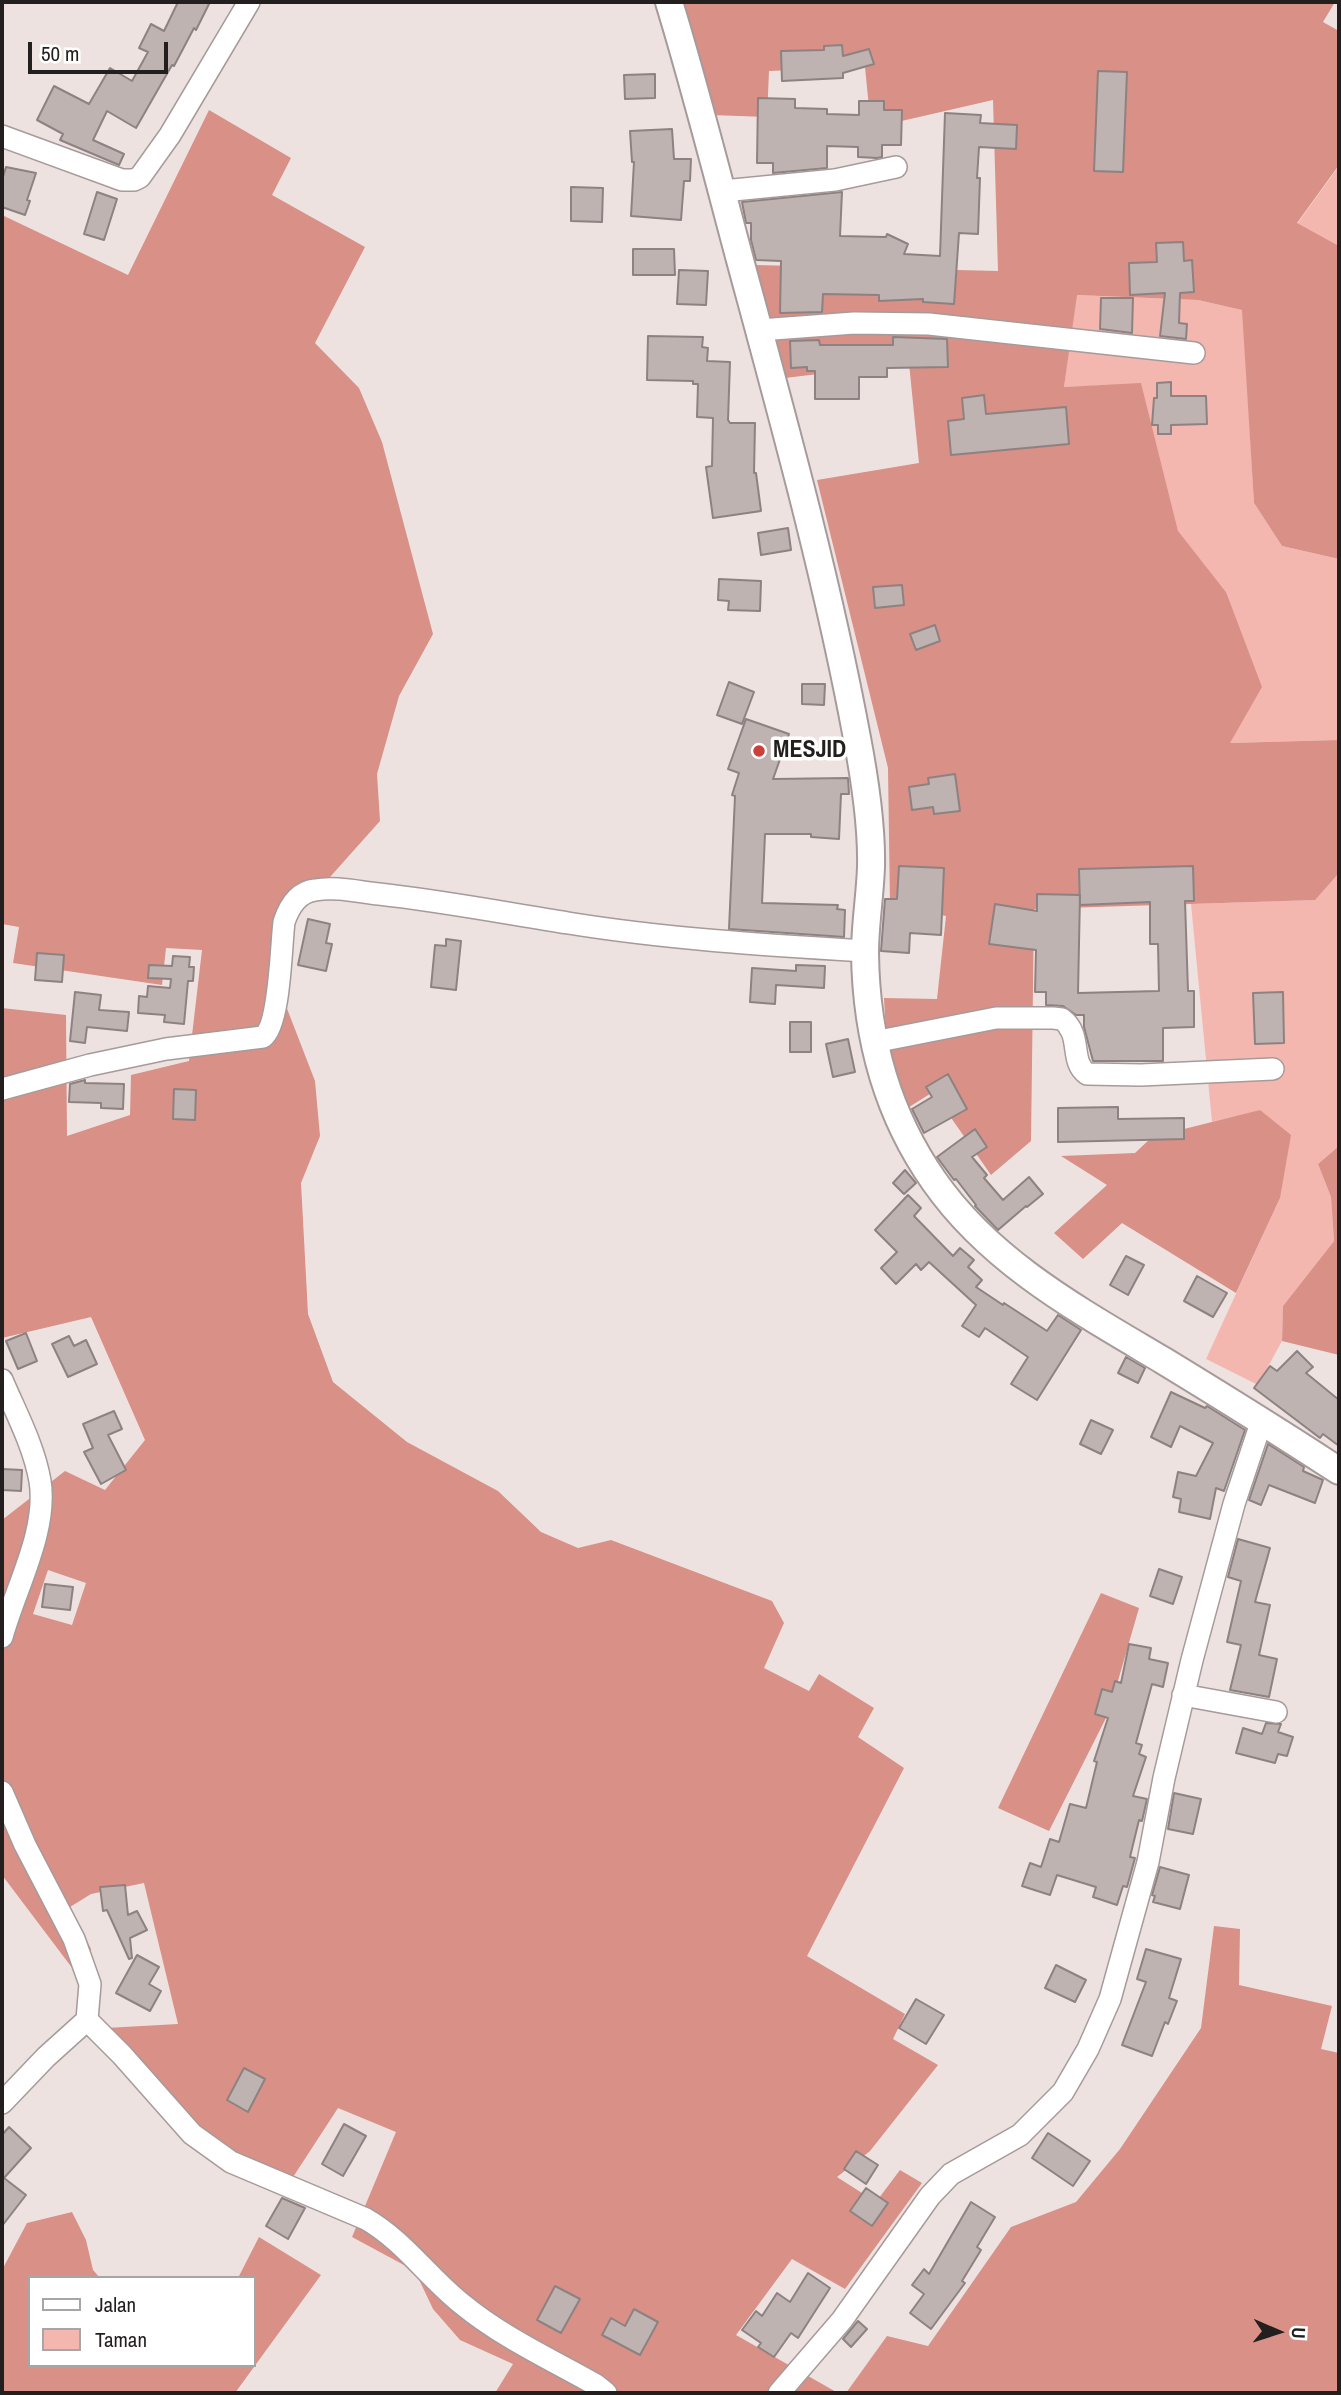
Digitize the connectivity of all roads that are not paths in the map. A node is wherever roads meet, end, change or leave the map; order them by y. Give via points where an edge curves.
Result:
1 (249, 2) edge
2 (670, 2) edge
3 (2, 136) edge
4 (897, 167) dead end
5 (723, 191) junction
6 (760, 330) junction
7 (1194, 353) dead end
8 (865, 951) junction
9 (874, 1042) junction
10 (1273, 1069) dead end
11 (2, 1089) edge
12 (2, 1380) edge
13 (1262, 1420) junction
14 (10, 1421) edge
15 (1339, 1471) edge
16 (2, 1637) edge
17 (1183, 1695) junction
18 (1276, 1712) dead end
19 (2, 1792) edge
20 (87, 2020) junction
21 (2, 2103) edge
22 (606, 2393) edge
23 (779, 2393) edge

1 - 3 street via 140,177 122,180
2 - 5 street
4 - 5 street via 822,181
5 - 6 street
6 - 7 street via 855,323 929,324
6 - 8 street via 823,573 858,743 871,865
8 - 9 street
8 - 11 street via 714,942 415,898 314,890 296,900 284,922 274,1013 270,1031 263,1037 166,1049
9 - 10 street via 996,1018 1053,1018 1062,1019 1073,1032 1080,1067 1087,1074
9 - 13 street via 883,1078 915,1152 943,1193 992,1246 1056,1296
12 - 14 street
13 - 15 street
13 - 17 street via 1234,1504
14 - 16 street via 31,1448 41,1501 32,1548
17 - 18 street
17 - 23 street via 1149,1862 1110,1999 1088,2049 1063,2092 1020,2135 951,2174 930,2196 842,2320
19 - 20 street via 74,1939 90,1984
20 - 21 street
20 - 22 street via 192,2134 231,2162 384,2229 492,2328

